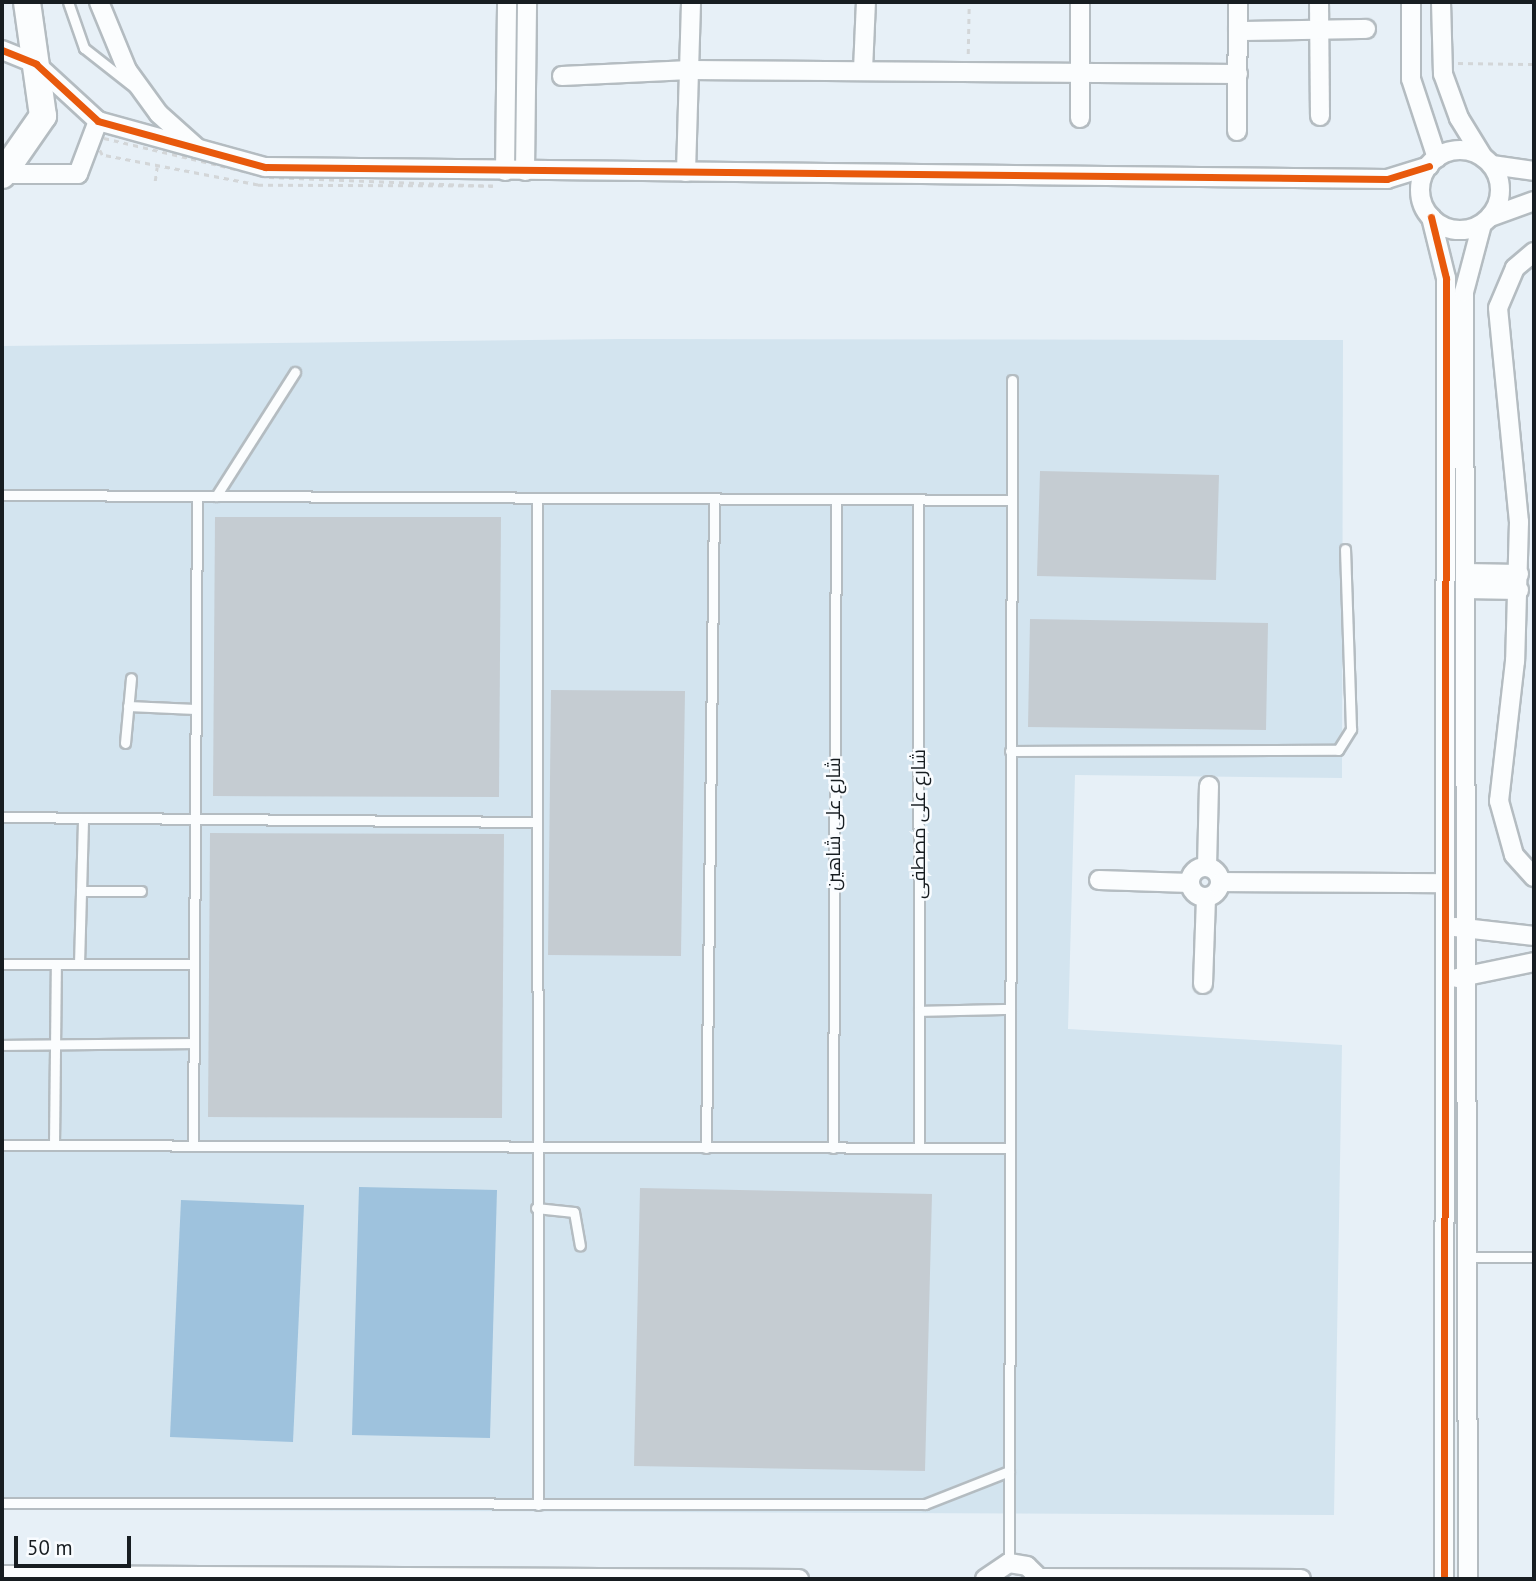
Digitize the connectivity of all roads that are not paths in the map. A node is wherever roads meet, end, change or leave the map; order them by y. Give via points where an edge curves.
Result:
1 (27, 2) edge
2 (68, 2) edge
3 (99, 2) edge
4 (507, 2) edge
5 (527, 2) edge
6 (691, 2) edge
7 (866, 2) edge
8 (1080, 2) edge
9 (1238, 2) edge
10 (1320, 2) edge
11 (1411, 2) edge
12 (1441, 2) edge
13 (1366, 29) dead end
14 (1320, 30) junction
15 (1238, 31) junction
16 (2, 50) edge
17 (36, 64) junction
18 (690, 70) junction
19 (863, 70) junction
20 (1080, 72) junction
21 (1238, 74) junction
22 (562, 76) dead end
23 (143, 92) junction
24 (1320, 116) dead end
25 (1080, 118) dead end
26 (98, 121) junction
27 (1237, 131) dead end
28 (199, 151) junction
29 (1488, 161) junction
30 (1433, 162) junction
31 (505, 171) junction
32 (525, 171) junction
33 (1534, 171) edge
34 (686, 172) junction
35 (2, 174) edge
36 (1534, 177) edge
37 (1534, 195) edge
38 (1534, 201) edge
39 (1431, 217) junction
40 (1486, 221) junction
41 (1534, 252) edge
42 (1468, 259) junction
43 (1445, 263) junction
44 (295, 372) dead end
45 (1012, 380) dead end
46 (2, 495) edge
47 (197, 496) junction
48 (216, 496) junction
49 (537, 498) junction
50 (714, 499) junction
51 (836, 499) junction
52 (918, 499) junction
53 (1010, 500) junction
54 (1345, 549) dead end
55 (1465, 581) junction
56 (1519, 582) junction
57 (131, 678) dead end
58 (128, 706) junction
59 (195, 709) junction
60 (125, 743) dead end
61 (1010, 751) junction
62 (1209, 786) dead end
63 (2, 817) edge
64 (83, 818) junction
65 (195, 819) junction
66 (536, 822) junction
67 (1207, 867) junction
68 (1534, 877) edge
69 (1099, 880) dead end
70 (1189, 883) junction
71 (1220, 883) junction
72 (1444, 886) junction
73 (1466, 888) junction
74 (81, 891) junction
75 (141, 891) dead end
76 (1206, 898) junction
77 (1444, 926) junction
78 (1465, 927) junction
79 (1526, 936) edge
80 (1527, 962) edge
81 (2, 964) edge
82 (56, 964) junction
83 (79, 964) junction
84 (194, 964) junction
85 (1466, 976) junction
86 (1444, 981) junction
87 (1203, 984) dead end
88 (1010, 1009) junction
89 (919, 1011) junction
90 (1466, 1017) junction
91 (1443, 1018) junction
92 (193, 1043) junction
93 (55, 1044) junction
94 (2, 1045) edge
95 (2, 1145) edge
96 (54, 1145) junction
97 (193, 1146) junction
98 (536, 1146) junction
99 (706, 1148) junction
100 (833, 1148) junction
101 (919, 1148) junction
102 (1010, 1148) junction
103 (536, 1208) junction
104 (1446, 1233) junction
105 (1467, 1234) junction
106 (580, 1245) dead end
107 (1467, 1257) junction
108 (1534, 1257) edge
109 (1009, 1471) junction
110 (2, 1503) edge
111 (538, 1505) junction
112 (1009, 1563) junction
113 (2, 1575) edge
114 (799, 1579) edge
115 (985, 1579) edge
116 (1040, 1579) edge
117 (1228, 1579) edge
118 (1301, 1579) edge
119 (1444, 1579) edge
120 (1468, 1579) edge

1 - 17 street
2 - 23 lane via 85,48 117,79
3 - 23 street
4 - 31 street
5 - 32 street
6 - 18 street
7 - 19 street
8 - 20 street
9 - 15 street
10 - 14 street
11 - 30 street via 1411,79
12 - 29 street via 1441,63 1458,118
13 - 14 street
14 - 15 street
14 - 24 street
15 - 21 street
16 - 17 street
17 - 26 street
17 - 35 street via 43,116
18 - 19 street
18 - 22 street
18 - 34 street
19 - 20 street
20 - 21 street
20 - 25 street
21 - 27 street
23 - 28 street
26 - 28 street
26 - 35 street via 78,174
28 - 31 street via 265,166
29 - 30 street via 1460,150
29 - 33 street
29 - 40 street via 1500,186
30 - 34 street via 1387,179
30 - 39 street via 1421,186
31 - 32 street
32 - 34 street
36 - 37 street
38 - 40 street
39 - 40 street via 1449,229
39 - 43 street
40 - 42 street
41 - 56 street via 1515,268 1498,308 1516,455
42 - 43 street
42 - 55 street
43 - 72 street
44 - 48 lane
45 - 53 lane
46 - 47 lane
47 - 48 lane
47 - 59 lane
48 - 49 lane
49 - 50 lane
49 - 66 lane
50 - 51 lane
50 - 99 lane
51 - 52 lane
51 - 100 lane, شارع على شاهين
52 - 53 lane
52 - 89 lane, شارع على مصطفى
53 - 61 lane
54 - 61 lane via 1351,729 1338,750
55 - 56 street
55 - 73 street
56 - 68 street via 1499,801 1514,855
57 - 58 lane
58 - 59 lane
58 - 60 lane
59 - 65 lane
61 - 88 lane
62 - 67 street
63 - 64 lane
64 - 65 lane
64 - 74 lane
65 - 66 lane
65 - 84 lane
66 - 98 lane
67 - 70 street via 1196,869
67 - 71 street
69 - 70 street
70 - 76 street
71 - 72 street
71 - 76 street
72 - 73 street
72 - 77 street
73 - 78 street
74 - 75 lane
74 - 83 lane
76 - 87 street
77 - 78 street
77 - 86 street
78 - 79 street
78 - 85 street
79 - 80 street
80 - 85 street
81 - 82 lane
82 - 83 lane
82 - 93 lane
83 - 84 lane
84 - 92 lane
85 - 86 street
85 - 90 street
86 - 91 street
88 - 89 lane
88 - 102 lane
89 - 101 lane, شارع على مصطفى
90 - 91 street
90 - 105 street
91 - 104 street
92 - 93 lane
92 - 97 lane
93 - 94 lane
93 - 96 lane
95 - 96 lane
96 - 97 lane
97 - 98 lane
98 - 99 lane
98 - 103 lane
99 - 100 lane
100 - 101 lane
101 - 102 lane
102 - 109 lane
103 - 106 lane via 574,1212
103 - 111 lane
104 - 105 street
104 - 119 street
105 - 107 street
107 - 108 lane
107 - 120 street
109 - 111 lane via 925,1504
109 - 112 lane
110 - 111 lane
112 - 115 street
112 - 116 street
113 - 114 street
116 - 117 street
117 - 118 street

